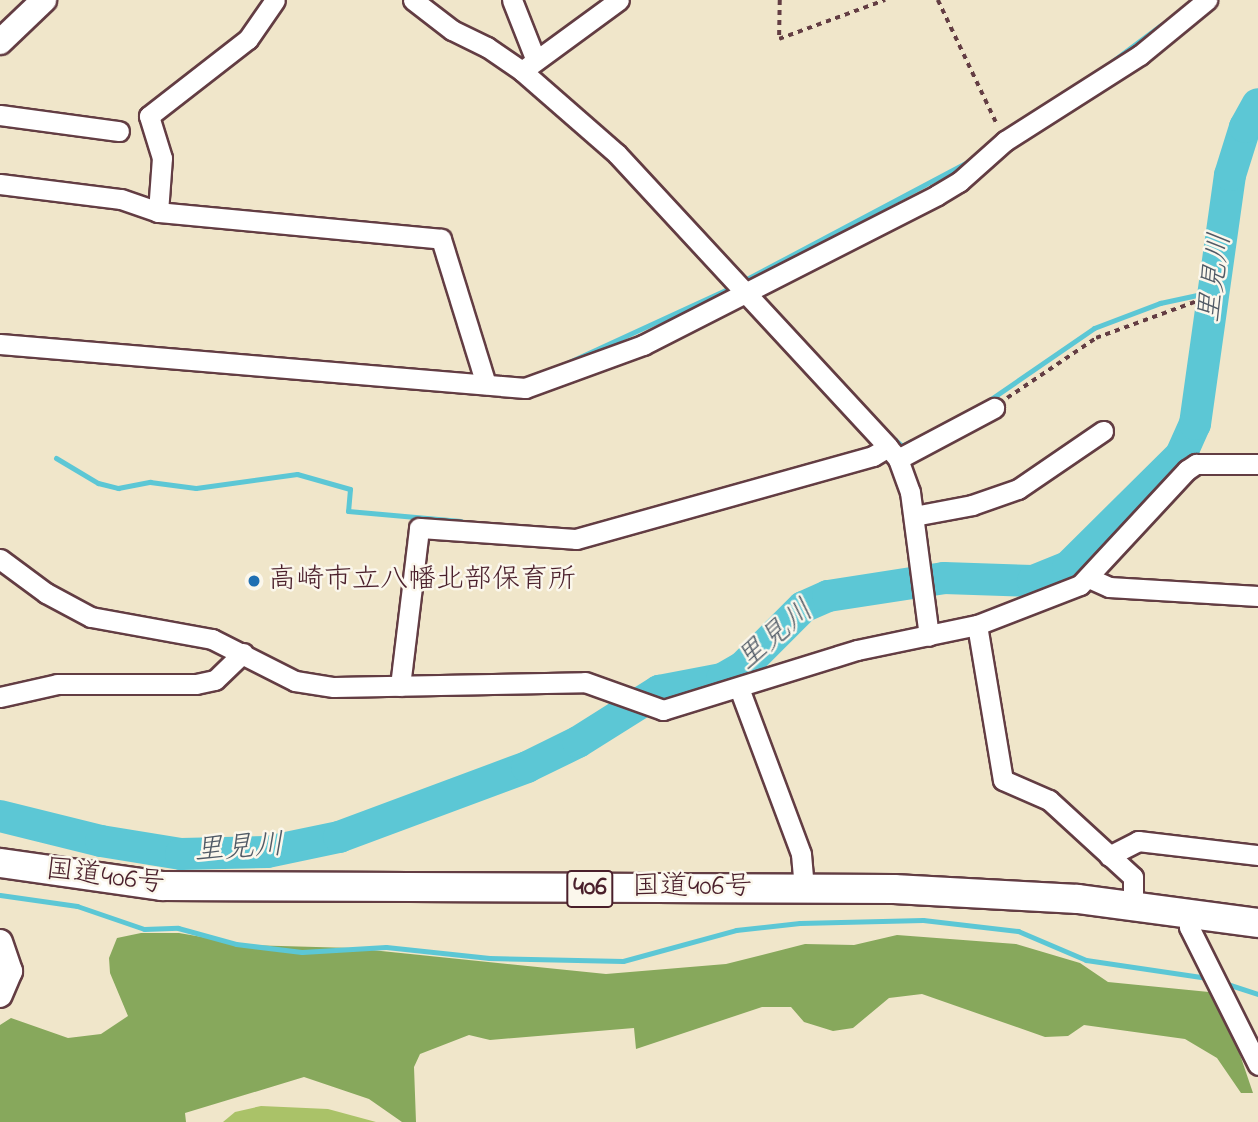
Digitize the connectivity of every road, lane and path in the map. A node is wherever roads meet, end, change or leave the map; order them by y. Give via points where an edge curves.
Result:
1 (44, 0) edge
2 (275, 0) edge
3 (413, 0) edge
4 (512, 0) edge
5 (618, 0) edge
6 (780, 0) edge
7 (885, 0) edge
8 (938, 0) edge
9 (1208, 0) edge
10 (0, 42) edge
11 (528, 65) junction
12 (0, 114) edge
13 (119, 131) dead end
14 (1005, 141) junction
15 (0, 184) edge
16 (158, 212) junction
17 (747, 292) junction
18 (1200, 300) dead end
19 (0, 345) edge
20 (486, 384) junction
21 (994, 408) joint
22 (1103, 431) dead end
23 (893, 453) junction
24 (1258, 464) edge
25 (914, 516) junction
26 (0, 559) edge
27 (1089, 578) junction
28 (1258, 596) edge
29 (977, 625) junction
30 (929, 636) junction
31 (243, 653) junction
32 (400, 686) junction
33 (739, 688) junction
34 (0, 697) edge
35 (1258, 855) edge
36 (1110, 856) junction
37 (0, 863) edge
38 (804, 888) junction
39 (1133, 905) junction
40 (1189, 912) junction
41 (1258, 923) edge
42 (0, 942) edge
43 (0, 995) edge
44 (1258, 1065) edge

1 - 10 main road
2 - 16 street via 248,39 149,116 162,158
3 - 11 street via 452,30
4 - 11 street
5 - 11 street
6 - 7 path via 779,39
8 - 14 path
9 - 14 street via 1140,55
11 - 17 street
12 - 13 street
14 - 17 street via 959,182
15 - 16 street via 121,199
16 - 20 street via 441,239
17 - 20 street via 643,345 524,388
17 - 23 street
18 - 21 path via 1096,338
19 - 20 street
21 - 23 street
22 - 25 street via 1069,458 1010,492
23 - 25 street
23 - 32 street via 576,539 419,528
24 - 27 street via 1196,464 1187,470
25 - 30 street via 920,593
26 - 31 street via 46,593 91,617 212,639
27 - 28 street via 1109,587
27 - 29 street
29 - 30 street
29 - 36 street via 1003,780 1049,800
30 - 33 street via 799,666
31 - 32 street via 295,681 334,687
31 - 34 street via 215,680 196,684 57,684
32 - 33 street via 585,682 656,709 672,709
33 - 38 street via 794,834
35 - 36 street via 1138,841
36 - 39 street via 1136,885
37 - 38 highway, 国道406号 / 406 via 161,886
38 - 39 highway, 国道406号 / 406 via 1027,896
39 - 40 highway, 国道406号 / 406
40 - 41 highway, 国道406号 / 406
40 - 44 street via 1189,927
42 - 43 main road via 10,971

